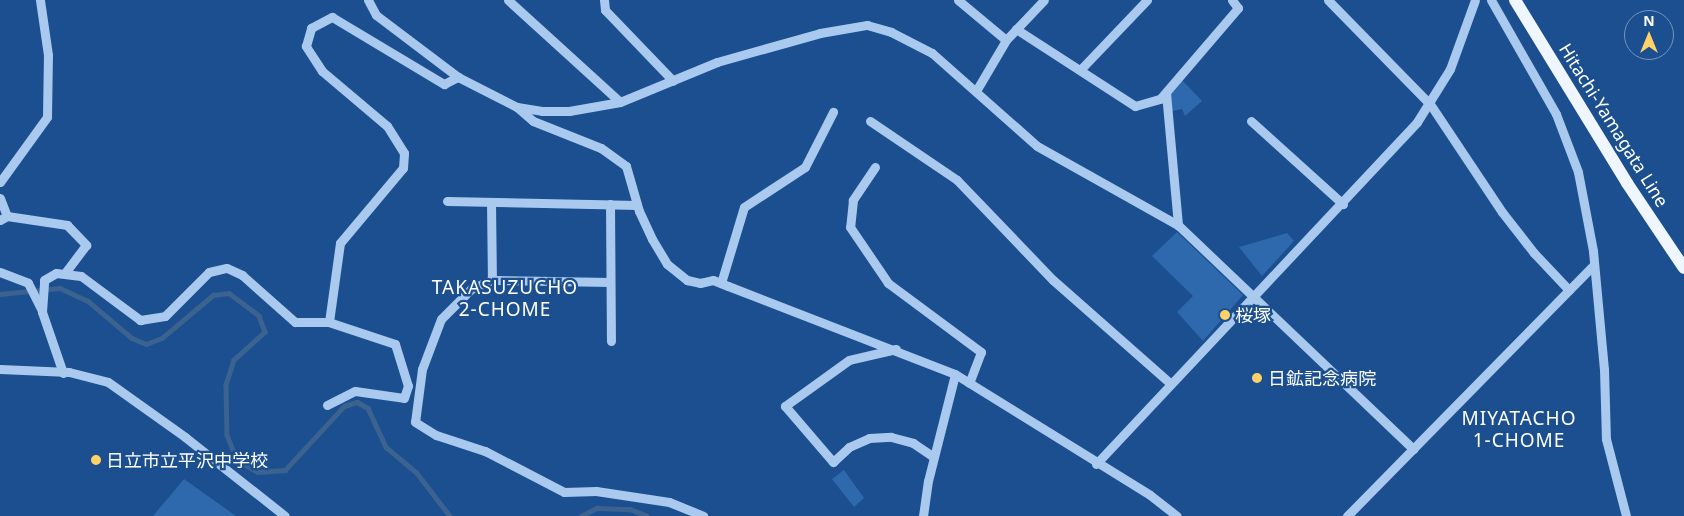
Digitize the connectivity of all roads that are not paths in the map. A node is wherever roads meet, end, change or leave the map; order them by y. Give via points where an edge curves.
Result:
1 (40, 0) edge
2 (368, 0) edge
3 (508, 0) edge
4 (604, 0) edge
5 (958, 0) edge
6 (1044, 0) edge
7 (1147, 0) edge
8 (1232, 0) edge
9 (1328, 0) edge
10 (1475, 0) edge
11 (1491, 0) edge
12 (1515, 0) edge
13 (1016, 29) junction
14 (1006, 40) junction
15 (1080, 70) junction
16 (458, 77) junction
17 (673, 81) junction
18 (976, 90) junction
19 (1166, 93) junction
20 (620, 102) junction
21 (1430, 104) junction
22 (517, 107) junction
23 (833, 112) dead end
24 (870, 120) dead end
25 (1251, 120) dead end
26 (875, 167) dead end
27 (0, 182) edge
28 (0, 198) edge
29 (447, 201) dead end
30 (491, 202) junction
31 (610, 204) junction
32 (1342, 204) junction
33 (637, 205) junction
34 (4, 218) edge
35 (1178, 225) junction
36 (1594, 265) junction
37 (1684, 268) edge
38 (0, 272) edge
39 (65, 273) junction
40 (492, 280) junction
41 (610, 282) junction
42 (721, 283) junction
43 (1569, 290) junction
44 (38, 295) junction
45 (1252, 297) junction
46 (329, 322) junction
47 (611, 341) dead end
48 (896, 349) junction
49 (0, 363) edge
50 (0, 369) edge
51 (12, 369) junction
52 (62, 373) junction
53 (956, 374) junction
54 (969, 383) junction
55 (1170, 384) junction
56 (327, 405) dead end
57 (1413, 449) junction
58 (934, 457) junction
59 (1096, 464) junction
60 (285, 516) edge
61 (703, 516) edge
62 (924, 516) edge
63 (1177, 516) edge
64 (1347, 516) edge
65 (1626, 516) edge

1 - 27 street via 48,55 47,117
2 - 16 street via 376,15
3 - 20 street
4 - 17 street via 605,10
5 - 14 street
6 - 13 street
7 - 15 street
8 - 19 street via 1238,8
9 - 21 street
10 - 21 street via 1459,49
11 - 36 street via 1556,114 1584,195
12 - 37 main road, Hitachi-Yamagata Line via 1627,183
13 - 14 street
13 - 15 street
14 - 18 street
15 - 19 street via 1135,106 1160,100
16 - 22 street
16 - 46 street via 444,84 332,17 311,28 306,46 322,71 387,126 404,153 403,168 340,243
17 - 18 street via 718,62 820,33 867,25 891,32 932,53
17 - 20 street
18 - 35 street via 1037,146
19 - 35 street
20 - 22 street via 569,111
21 - 32 street
21 - 43 street via 1502,212
22 - 33 street via 533,121 601,148 626,166
23 - 42 street via 805,167 744,207
24 - 55 street via 957,180 1053,280
25 - 32 street
26 - 54 street via 853,200 850,227 888,283 982,352
28 - 34 street
29 - 30 street
30 - 31 street
30 - 40 street
31 - 33 street
31 - 41 street
32 - 45 street
33 - 42 street via 667,264 687,280
34 - 39 street via 67,226 86,245
35 - 45 street
36 - 43 street
36 - 65 street via 1604,369 1606,439 1614,480
38 - 44 street via 28,283
39 - 44 street via 56,273 44,280
39 - 46 street via 81,276 140,320 165,316 209,272 227,268 242,275 295,322
40 - 41 street
40 - 61 street via 472,290 441,319 422,369 415,422 436,435 485,451 564,492 596,491 669,502
41 - 47 street
42 - 48 street
43 - 57 street
44 - 52 street
45 - 55 street
45 - 57 street
46 - 56 street via 394,344 408,386 404,398 355,391
48 - 53 street
48 - 58 street via 849,360 786,406 833,462 869,438 891,437 913,443
49 - 51 street
50 - 51 street
51 - 52 street
52 - 60 street via 108,382 185,437
53 - 54 street
53 - 58 street
54 - 59 street
55 - 59 street
57 - 64 street
58 - 62 street
59 - 63 street via 1150,495

